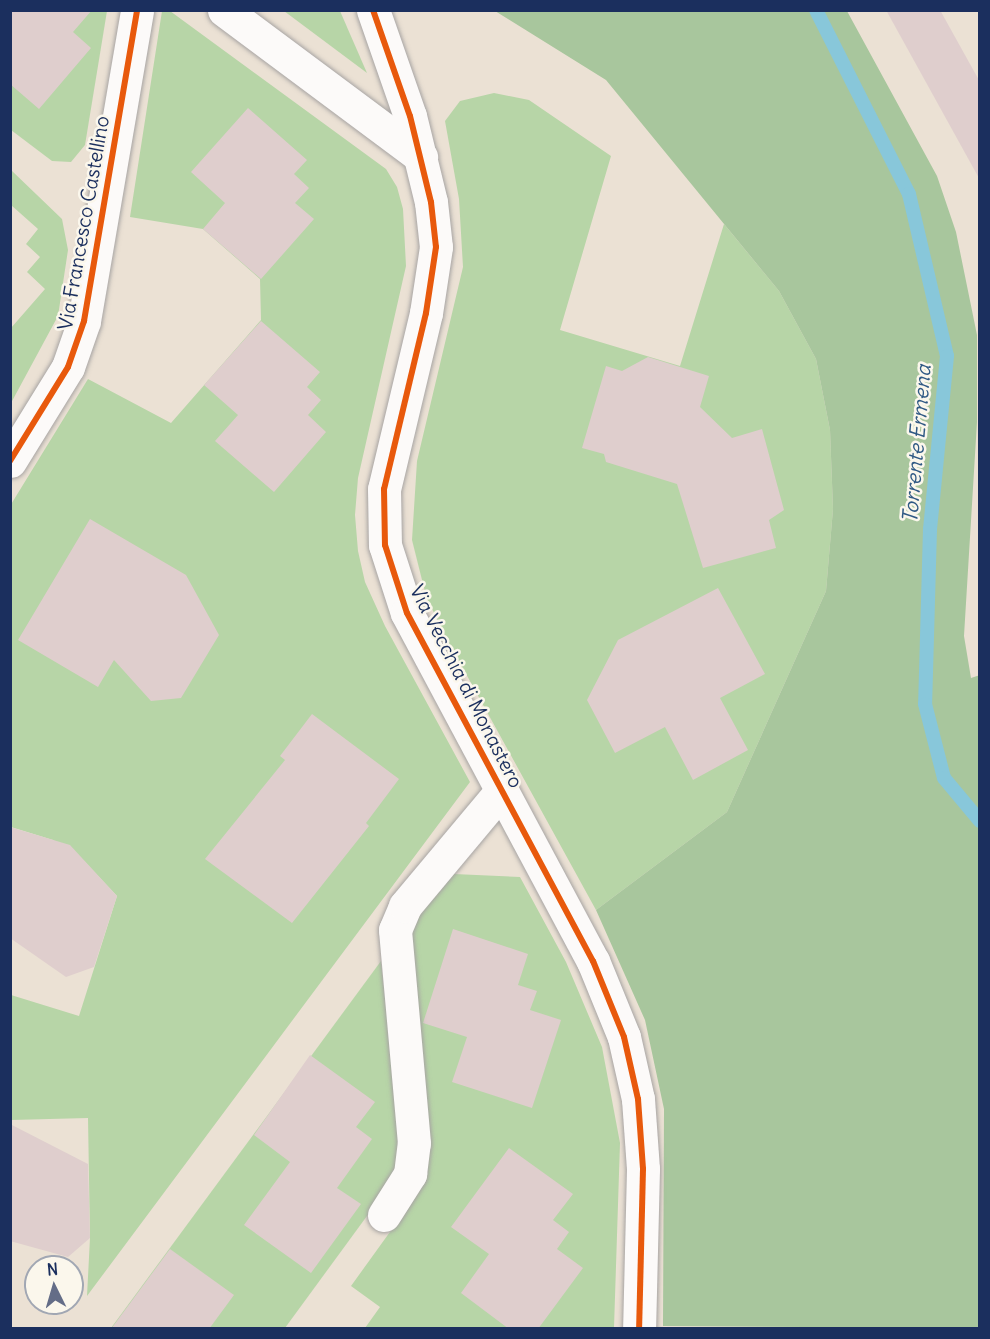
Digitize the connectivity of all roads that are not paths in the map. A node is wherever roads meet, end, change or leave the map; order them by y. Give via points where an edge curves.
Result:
1 (137, 10) edge
2 (224, 10) edge
3 (373, 10) edge
4 (421, 157) junction
5 (10, 461) edge
6 (502, 790) junction
7 (384, 1215) dead end
8 (639, 1329) edge

1 - 5 street, Via Francesco Castellino via 80,337 68,367
2 - 4 street
3 - 4 street, Via Vecchia di Monastero
4 - 6 street, Via Vecchia di Monastero via 434,224 435,262 389,459 383,505 385,545 407,613
6 - 7 street, Via Vecchia di Monastero via 405,906 395,930 414,1143 410,1174
6 - 8 street, Via Vecchia di Monastero via 593,961 626,1046 638,1099 643,1169

